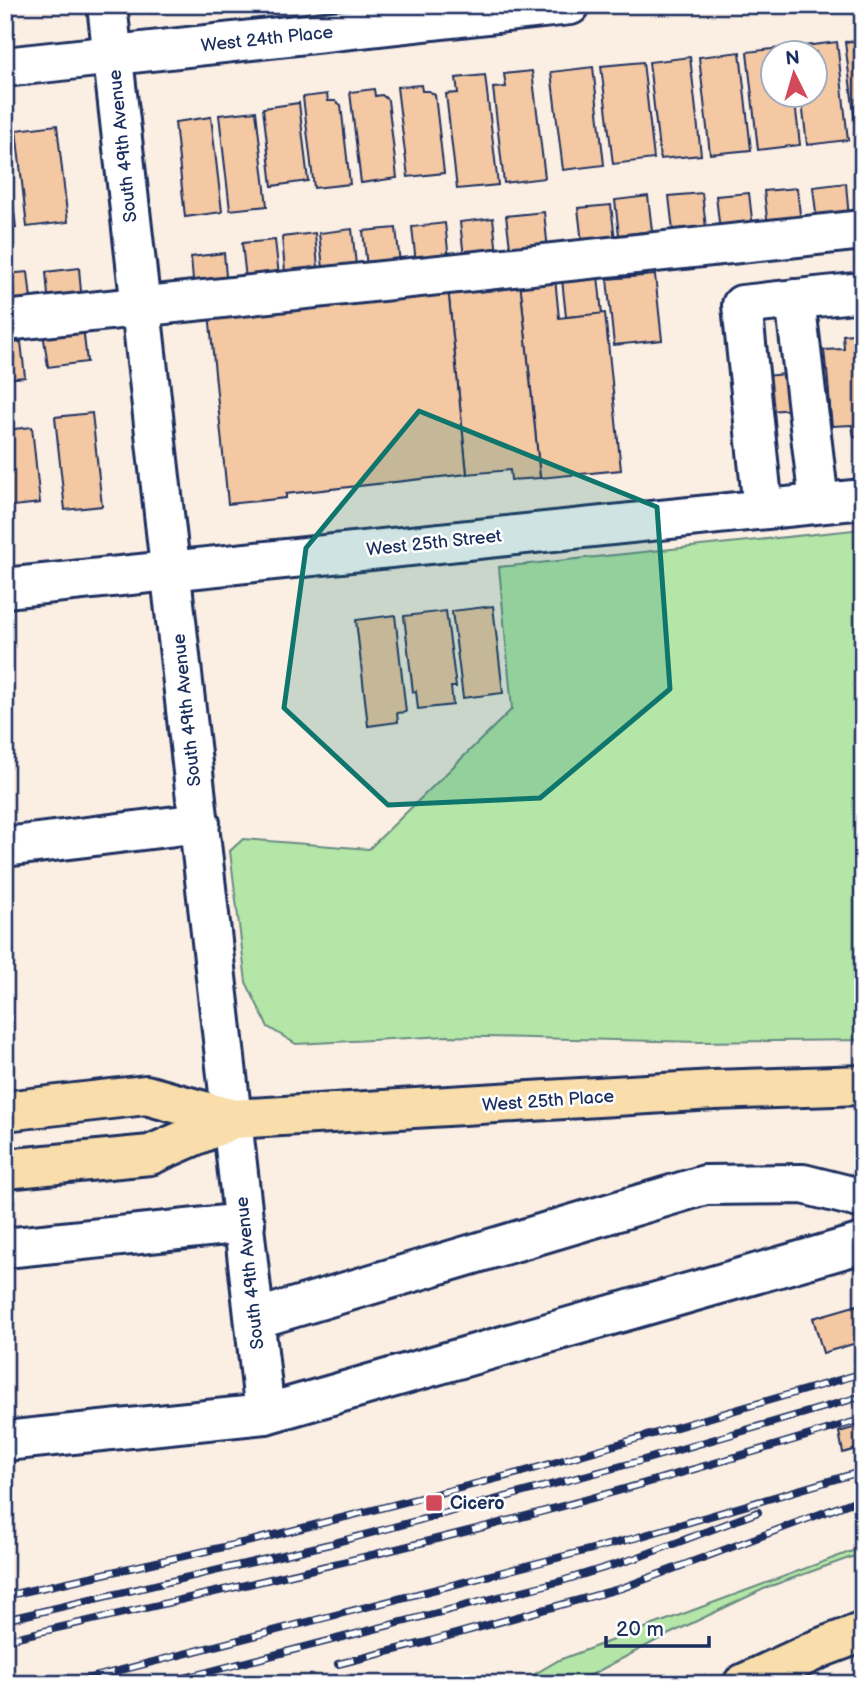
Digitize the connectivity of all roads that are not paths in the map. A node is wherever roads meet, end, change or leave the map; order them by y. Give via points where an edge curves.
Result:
1 (107, 5) edge
2 (570, 5) edge
3 (113, 55) junction
4 (5, 67) edge
5 (863, 230) edge
6 (863, 292) edge
7 (795, 299) junction
8 (142, 307) junction
9 (5, 321) edge
10 (863, 499) edge
11 (819, 503) junction
12 (763, 509) junction
13 (171, 570) junction
14 (5, 588) edge
15 (200, 823) junction
16 (5, 847) edge
17 (863, 1085) edge
18 (5, 1111) edge
19 (233, 1119) junction
20 (5, 1169) edge
21 (863, 1199) edge
22 (245, 1223) junction
23 (863, 1243) edge
24 (5, 1248) edge
25 (255, 1319) junction
26 (265, 1414) junction
27 (5, 1441) edge
28 (863, 1632) edge
29 (743, 1684) edge

1 - 3 street, South 49th Avenue
2 - 3 street, West 24th Place
3 - 4 street, West 24th Place
3 - 8 street, South 49th Avenue
5 - 8 street
6 - 7 street
7 - 11 street
7 - 12 street via 741,305
8 - 9 street
8 - 13 street, South 49th Avenue
10 - 11 street, West 25th Street
11 - 12 street, West 25th Street
12 - 13 street, West 25th Street
13 - 14 street, West 25th Street
13 - 15 street, South 49th Avenue
15 - 16 street
15 - 19 street, South 49th Avenue
17 - 19 main road, West 25th Place
18 - 19 main road, West 25th Place via 146,1095
19 - 20 main road, West 25th Place via 150,1155
19 - 22 street, South 49th Avenue
21 - 25 street via 803,1184 705,1185
22 - 24 street
22 - 25 street, South 49th Avenue
23 - 26 street
25 - 26 street, South 49th Avenue
26 - 27 street
28 - 29 main road

